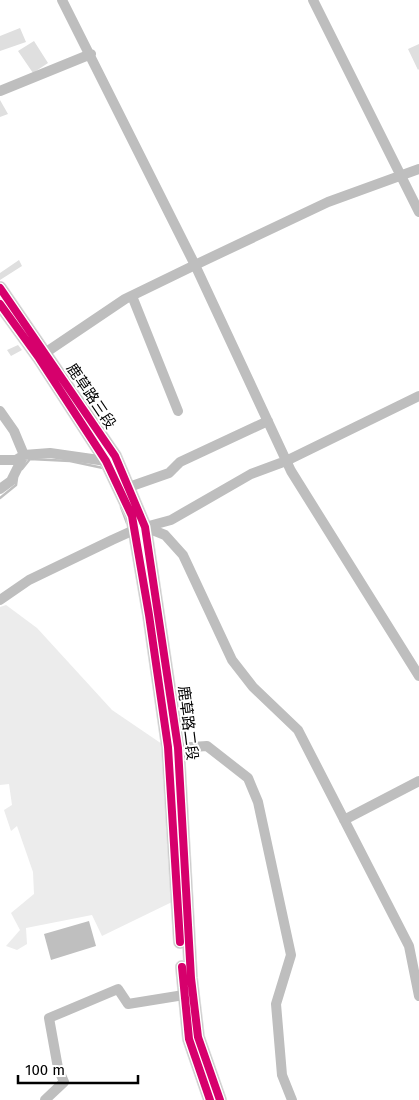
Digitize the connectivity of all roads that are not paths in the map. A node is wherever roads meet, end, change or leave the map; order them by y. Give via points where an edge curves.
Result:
1 (62, 0) edge
2 (313, 0) edge
3 (91, 54) junction
4 (0, 91) edge
5 (419, 169) edge
6 (402, 176) junction
7 (419, 212) edge
8 (195, 265) junction
9 (0, 288) edge
10 (132, 296) junction
11 (0, 304) edge
12 (42, 355) junction
13 (419, 396) edge
14 (0, 411) edge
15 (178, 411) dead end
16 (268, 422) junction
17 (24, 455) junction
18 (110, 459) junction
19 (0, 460) edge
20 (286, 460) junction
21 (128, 487) junction
22 (0, 489) edge
23 (139, 529) junction
24 (0, 600) edge
25 (419, 676) edge
26 (178, 748) junction
27 (419, 781) edge
28 (344, 820) junction
29 (189, 994) junction
30 (419, 996) edge
31 (45, 1100) edge
32 (210, 1100) edge
33 (220, 1100) edge
34 (292, 1100) edge

1 - 3 street
2 - 6 street
3 - 4 street
3 - 8 street
5 - 6 street
6 - 7 street
6 - 8 street via 328,202
8 - 10 street
8 - 16 street
9 - 12 main road, 鹿草路三段
10 - 12 street
10 - 15 street
11 - 12 main road, 鹿草路三段
12 - 18 main road, 鹿草路三段
13 - 20 street
14 - 17 street via 14,431
16 - 20 street
16 - 21 street via 180,462 169,473
17 - 18 street via 50,453
17 - 19 street via 16,460
17 - 22 street via 11,481
18 - 21 main road, 鹿草路三段
18 - 23 main road, 鹿草路三段
20 - 23 street via 251,474 171,520
20 - 25 street
21 - 23 main road, 鹿草路三段
23 - 24 street via 29,580
23 - 26 main road, 鹿草路二段
23 - 28 street via 165,534 183,555 232,660 253,687 298,730
23 - 29 main road, 鹿草路二段 via 168,747
26 - 29 main road, 鹿草路二段 via 191,978
26 - 34 street via 207,746 248,778 258,802 291,955 276,1004 282,1075
27 - 28 street
28 - 30 street via 409,946
29 - 31 street via 128,1004 118,989 49,1018 58,1068 64,1082
29 - 32 main road, 鹿草路二段 via 189,1039
29 - 33 main road, 鹿草路二段 via 198,1037

